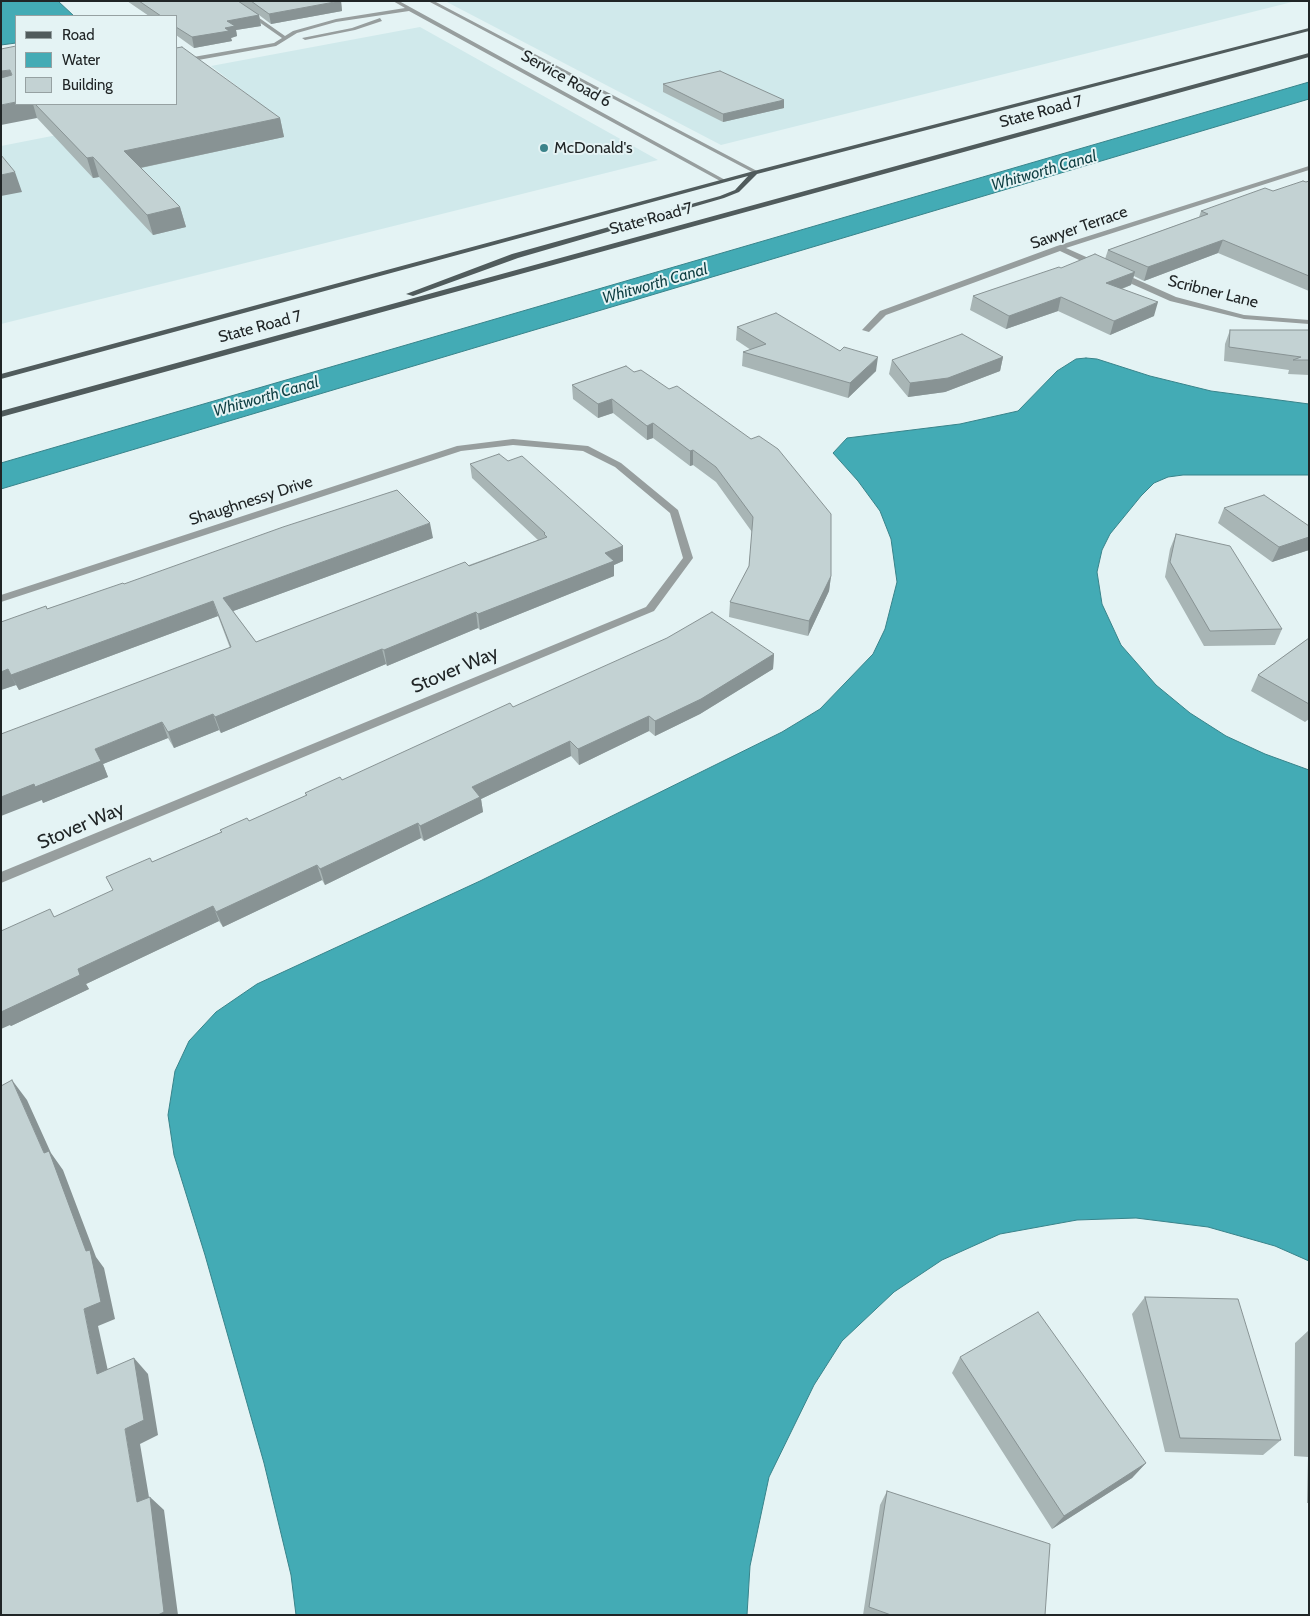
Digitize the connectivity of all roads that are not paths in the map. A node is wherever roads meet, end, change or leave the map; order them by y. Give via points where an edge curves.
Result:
1 (231, 1) edge
2 (395, 1) edge
3 (430, 1) edge
4 (409, 9) junction
5 (397, 12) junction
6 (1309, 29) edge
7 (285, 38) junction
8 (1309, 55) edge
9 (178, 62) edge
10 (1309, 168) edge
11 (756, 172) junction
12 (724, 181) junction
13 (1060, 248) junction
14 (344, 319) junction
15 (1309, 322) edge
16 (866, 330) dead end
17 (1, 377) edge
18 (1, 414) edge
19 (513, 442) joint
20 (1, 599) edge
21 (1, 878) edge

1 - 7 street
2 - 4 street, Service Road 6
3 - 11 street, Service Road 6
4 - 5 street
4 - 12 street, Service Road 6
5 - 7 street via 336,21 295,32
5 - 7 street via 336,33
6 - 11 main road, State Road 7
7 - 9 street via 276,44
8 - 14 main road, State Road 7
10 - 13 street, Sawyer Terrace
11 - 12 main road, State Road 7
11 - 14 main road via 737,191 722,197 515,256
12 - 17 main road, State Road 7
13 - 15 street, Scribner Lane via 1173,299 1244,317
13 - 16 street, Sawyer Terrace via 884,313
14 - 18 main road, State Road 7
19 - 20 street, Shaughnessy Drive via 460,448
19 - 21 street, Stover Way via 585,448 618,465 676,512 688,558 650,609

